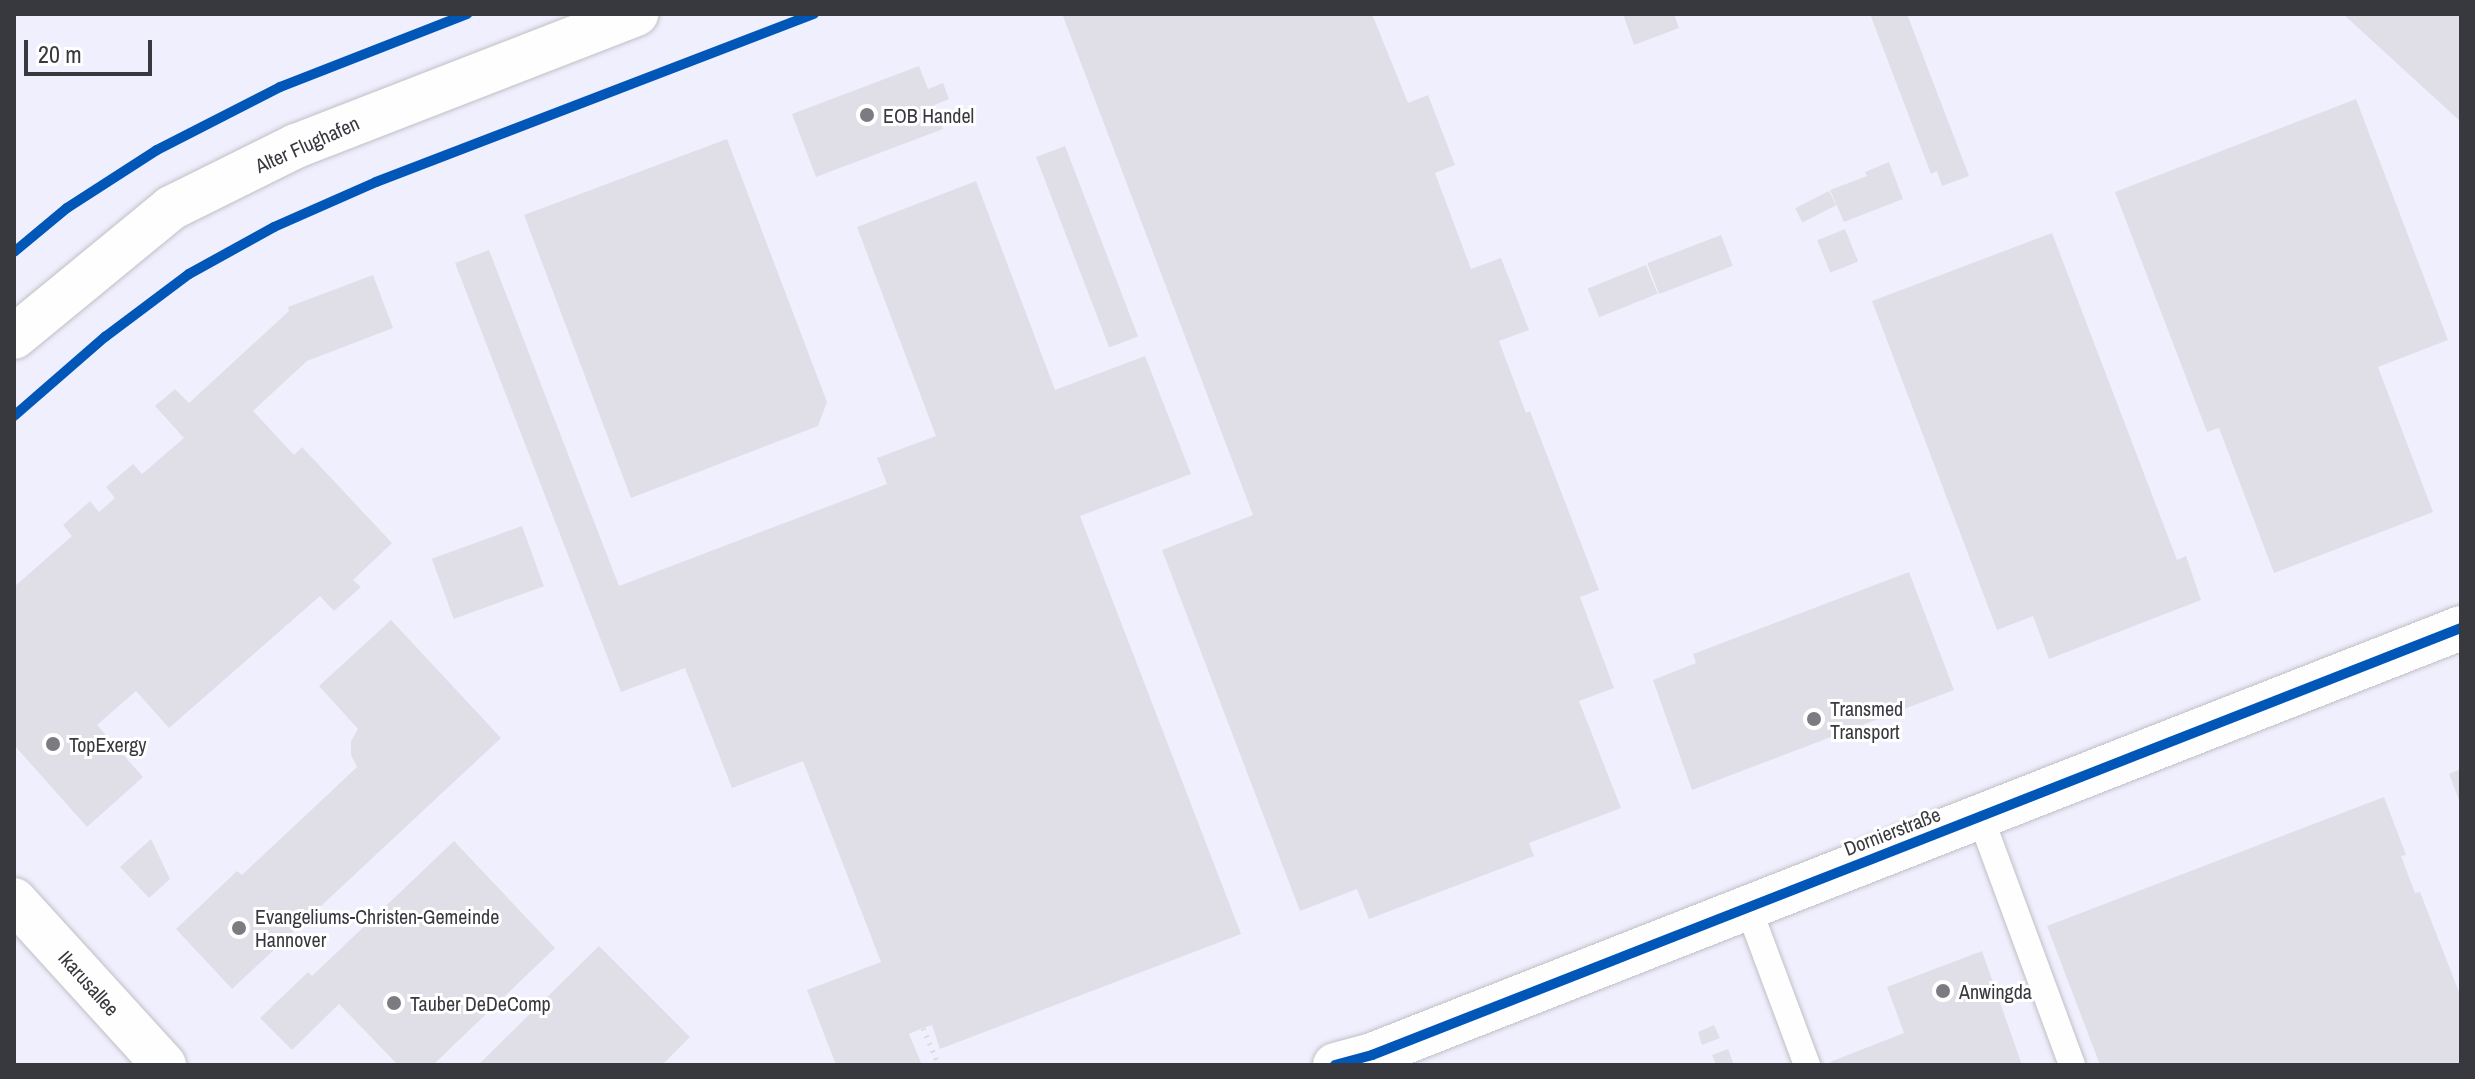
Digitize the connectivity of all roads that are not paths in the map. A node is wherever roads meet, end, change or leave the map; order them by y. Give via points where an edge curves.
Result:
1 (636, 14) edge
2 (14, 337) edge
3 (2461, 628) edge
4 (1980, 816) junction
5 (14, 900) edge
6 (1748, 907) junction
7 (1361, 1062) edge
8 (164, 1065) edge
9 (1807, 1065) edge
10 (2072, 1065) edge

1 - 2 street, Alter Flughafen via 296,146 171,208
3 - 4 street, Dornierstraße
4 - 6 street, Dornierstraße
4 - 10 lane
5 - 8 street, Ikarusallee
6 - 7 street, Dornierstraße
6 - 9 lane

